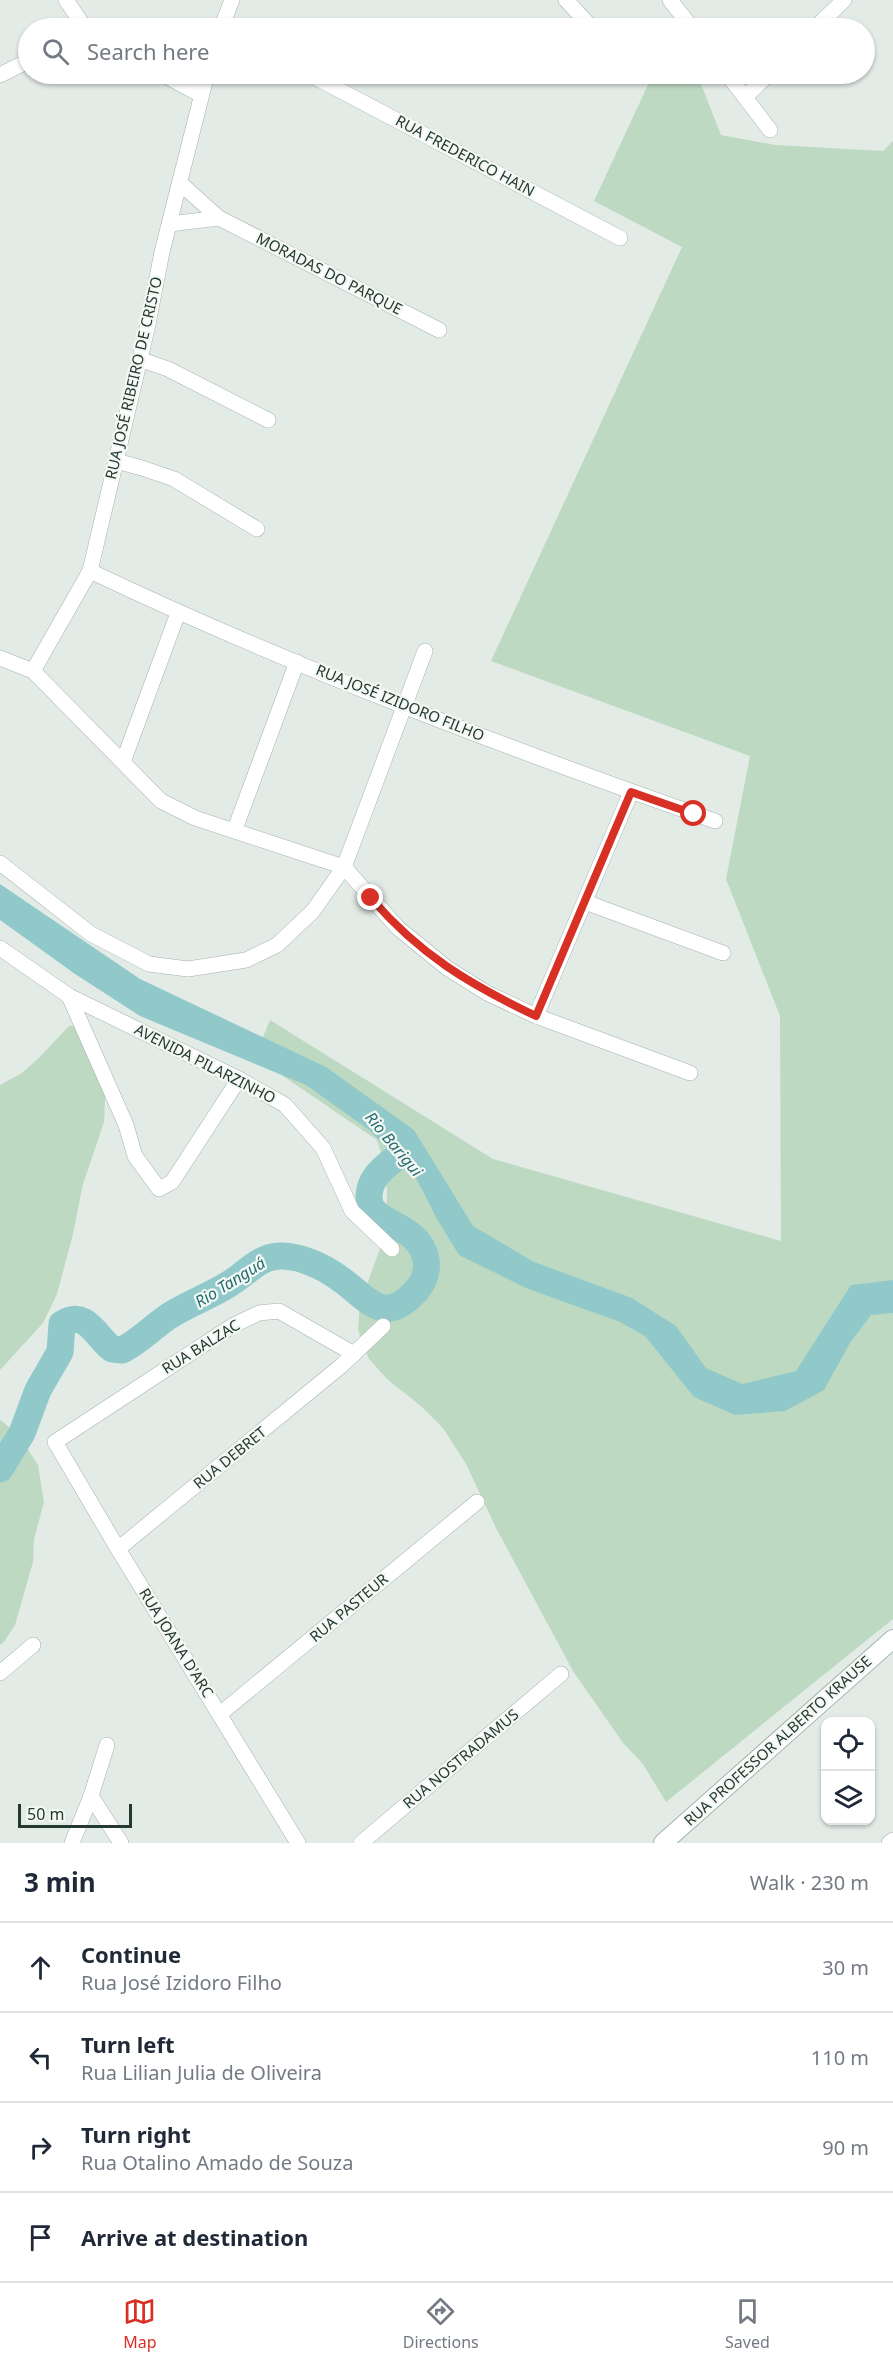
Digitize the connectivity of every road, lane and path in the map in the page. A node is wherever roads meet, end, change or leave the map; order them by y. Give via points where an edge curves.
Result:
1 (66, 0) edge
2 (232, 0) edge
3 (566, 0) edge
4 (670, 0) edge
5 (844, 0) edge
6 (78, 18) edge
7 (226, 18) edge
8 (583, 18) edge
9 (684, 18) edge
10 (825, 18) edge
11 (18, 66) edge
12 (0, 75) edge
13 (181, 84) edge
14 (204, 84) edge
15 (328, 84) edge
16 (735, 84) edge
17 (759, 84) edge
18 (201, 95) junction
19 (745, 97) junction
20 (770, 130) dead end
21 (180, 183) junction
22 (219, 218) junction
23 (170, 224) junction
24 (620, 238) dead end
25 (439, 330) dead end
26 (140, 359) junction
27 (268, 420) dead end
28 (116, 461) junction
29 (257, 529) dead end
30 (90, 571) junction
31 (178, 613) junction
32 (425, 651) dead end
33 (0, 658) edge
34 (297, 662) junction
35 (33, 671) junction
36 (405, 706) junction
37 (123, 762) junction
38 (631, 792) junction
39 (715, 822) dead end
40 (235, 830) junction
41 (0, 863) edge
42 (344, 867) junction
43 (585, 902) junction
44 (0, 948) edge
45 (723, 952) dead end
46 (69, 996) junction
47 (536, 1016) junction
48 (690, 1073) dead end
49 (238, 1079) junction
50 (392, 1249) dead end
51 (383, 1326) dead end
52 (354, 1354) junction
53 (55, 1442) joint
54 (477, 1502) dead end
55 (118, 1550) junction
56 (893, 1639) edge
57 (33, 1645) dead end
58 (0, 1673) edge
59 (561, 1674) dead end
60 (220, 1714) junction
61 (107, 1745) dead end
62 (91, 1796) junction
63 (893, 1840) edge
64 (72, 1843) edge
65 (121, 1843) edge
66 (298, 1843) edge
67 (361, 1843) edge
68 (663, 1843) edge
69 (889, 1843) edge

1 - 6 street
2 - 7 street
3 - 8 street
4 - 9 street
5 - 10 street
11 - 12 street
13 - 18 street
14 - 18 street, RUA JOSÉ RIBEIRO DE CRISTO
15 - 24 street, RUA FREDERICO HAIN
16 - 19 street
17 - 19 street
18 - 21 street, RUA JOSÉ RIBEIRO DE CRISTO
19 - 20 street
21 - 22 street, MORADAS DO PARQUE
21 - 23 street, RUA JOSÉ RIBEIRO DE CRISTO
22 - 23 street
22 - 25 street, MORADAS DO PARQUE
23 - 26 street, RUA JOSÉ RIBEIRO DE CRISTO
26 - 27 street via 168,369
26 - 28 street, RUA JOSÉ RIBEIRO DE CRISTO
28 - 29 street via 174,479
28 - 30 street, RUA JOSÉ RIBEIRO DE CRISTO
30 - 31 street, RUA JOSÉ IZIDORO FILHO
30 - 35 street, RUA JOSÉ RIBEIRO DE CRISTO
31 - 34 street, RUA JOSÉ IZIDORO FILHO
31 - 37 street
32 - 36 street
33 - 35 street
34 - 36 street, RUA JOSÉ IZIDORO FILHO
34 - 40 street
35 - 37 street
36 - 38 street, RUA JOSÉ IZIDORO FILHO
36 - 42 street
37 - 40 street via 161,801 195,818
38 - 39 street, RUA JOSÉ IZIDORO FILHO
38 - 43 street
40 - 42 street
41 - 42 street via 91,934 149,964 188,969 246,960 277,945 313,911
42 - 47 street via 398,928 447,968 487,993
43 - 45 street
43 - 47 street
44 - 46 street, AVENIDA PILARZINHO
46 - 49 street, AVENIDA PILARZINHO
46 - 49 street via 126,1125 135,1156 159,1189 172,1182
47 - 48 street
49 - 50 street, AVENIDA PILARZINHO via 285,1105 323,1148 352,1211
51 - 52 street, RUA DEBRET
52 - 53 street, RUA BALZAC via 279,1311 259,1313 232,1326
52 - 55 street, RUA DEBRET
53 - 55 street, RUA JOANA D'ARC
54 - 60 street, RUA PASTEUR
55 - 60 street, RUA JOANA D'ARC
56 - 68 street, RUA PROFESSOR ALBERTO KRAUSE
57 - 58 street
59 - 67 street, RUA NOSTRADAMUS
60 - 66 street, RUA JOANA D'ARC
61 - 62 street
62 - 64 street
62 - 65 street
63 - 69 street

